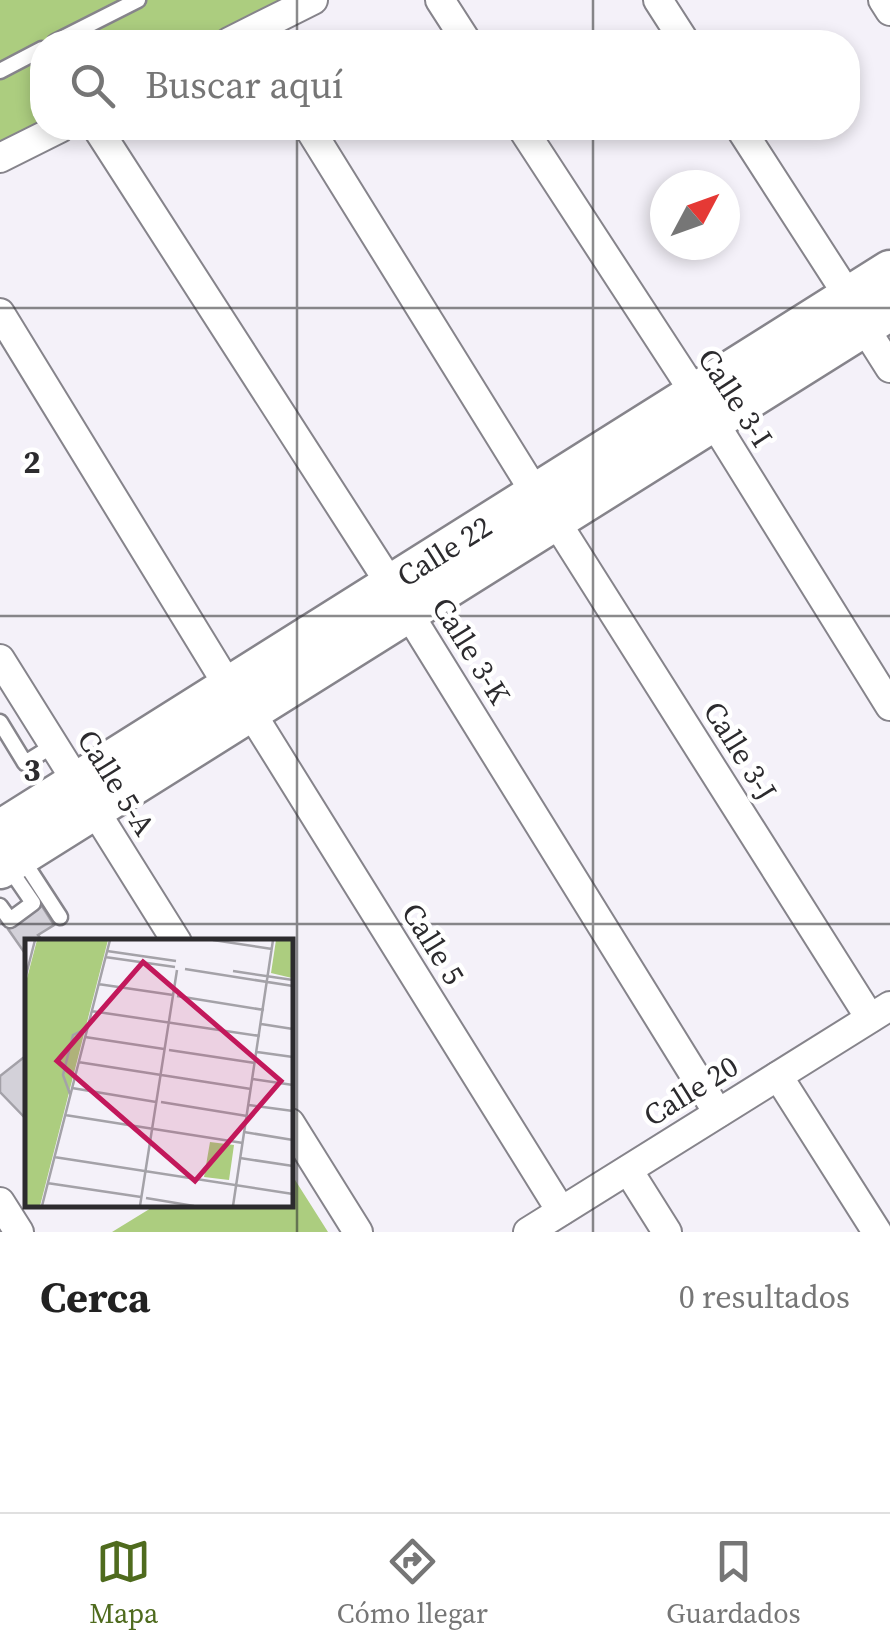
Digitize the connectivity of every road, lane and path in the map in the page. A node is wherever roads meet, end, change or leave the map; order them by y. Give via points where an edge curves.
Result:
1 (138, 0) edge
2 (440, 0) edge
3 (658, 0) edge
4 (883, 0) edge
5 (303, 2) edge
6 (890, 11) edge
7 (79, 30) edge
8 (259, 30) edge
9 (460, 30) edge
10 (677, 30) edge
11 (30, 55) edge
12 (0, 71) edge
13 (36, 140) edge
14 (105, 140) edge
15 (316, 140) edge
16 (530, 140) edge
17 (748, 140) edge
18 (0, 158) edge
19 (890, 271) edge
20 (868, 311) edge
21 (0, 313) edge
22 (890, 368) edge
23 (704, 408) junction
24 (546, 507) junction
25 (400, 598) junction
26 (0, 659) edge
27 (240, 699) junction
28 (890, 706) edge
29 (0, 722) edge
30 (54, 745) junction
31 (86, 796) junction
32 (6, 855) edge
33 (0, 906) edge
34 (60, 917) dead end
35 (175, 939) edge
36 (880, 1012) edge
37 (778, 1076) junction
38 (718, 1113) junction
39 (292, 1126) edge
40 (628, 1170) junction
41 (0, 1202) edge
42 (561, 1211) junction
43 (19, 1232) edge
44 (358, 1232) edge
45 (528, 1232) edge
46 (667, 1232) edge
47 (877, 1232) edge

1 - 7 lane
2 - 9 street
3 - 10 street
4 - 6 street
5 - 8 street
11 - 12 lane
13 - 18 street
14 - 25 street, Calle 3-K
15 - 24 street, Calle 3-J
16 - 23 street, Calle 3-I
17 - 20 street
19 - 20 street, Calle 22
20 - 22 street
20 - 23 street, Calle 22
21 - 27 street, Calle 5
23 - 24 street, Calle 22
23 - 28 street, Calle 3-I
24 - 25 street, Calle 22
24 - 36 street, Calle 3-J
25 - 27 street, Calle 22
25 - 38 street, Calle 3-K
26 - 30 street, Calle 5-A
27 - 31 street, Calle 22
27 - 42 street, Calle 5
29 - 30 lane via 25,763
30 - 31 street, Calle 5-A
31 - 32 street, Calle 22
31 - 35 street, Calle 5-A
32 - 33 lane via 33,904 10,920
32 - 34 lane
36 - 37 street, Calle 20
37 - 38 street, Calle 20
37 - 47 street
38 - 40 street, Calle 20
39 - 44 street
40 - 42 street, Calle 20
40 - 46 street
41 - 43 street
42 - 45 street, Calle 20

